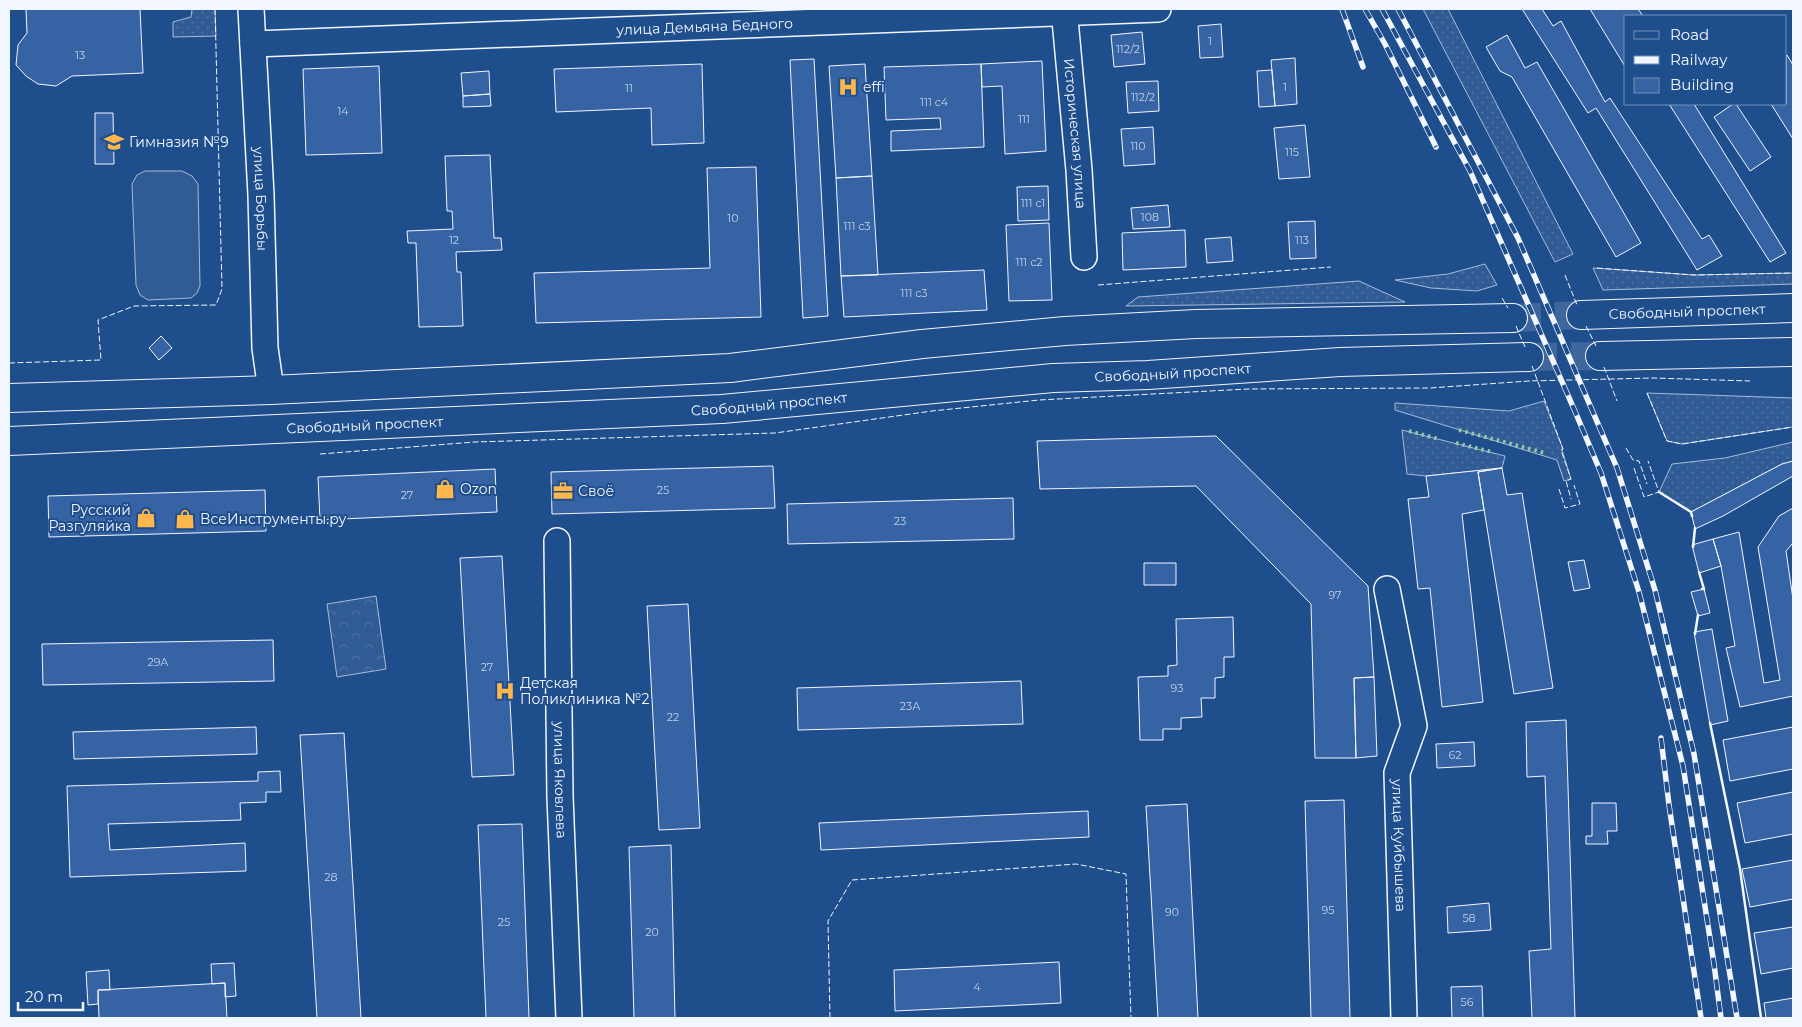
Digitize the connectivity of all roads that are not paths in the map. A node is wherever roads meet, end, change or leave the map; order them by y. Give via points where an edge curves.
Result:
1 (251, 9) edge
2 (1158, 9) edge
3 (1064, 11) edge
4 (809, 16) edge
5 (749, 17) edge
6 (253, 44) junction
7 (1084, 257) dead end
8 (1793, 308) edge
9 (1581, 316) tunnel mouth
10 (1513, 318) tunnel mouth
11 (1793, 352) edge
12 (1600, 356) tunnel mouth
13 (1529, 358) tunnel mouth
14 (271, 390) junction
15 (9, 398) edge
16 (9, 441) edge
17 (557, 541) dead end
18 (1388, 589) dead end
19 (569, 1018) edge
20 (1404, 1018) edge

1 - 6 street, улица Борьбы
2 - 3 street, улица Демьяна Бедного
3 - 4 street, улица Демьяна Бедного
3 - 7 street, Историческая улица
4 - 5 street, улица Демьяна Бедного
5 - 6 street, улица Демьяна Бедного
6 - 14 street, улица Борьбы via 265,348
8 - 9 main road, Свободный проспект
10 - 14 main road via 1196,324 1066,331 922,344 730,368
11 - 12 main road
13 - 16 main road, Свободный проспект via 1340,362 1053,378 722,409
14 - 15 main road
17 - 19 street, улица Яковлева via 560,797
18 - 20 street, улица Куйбышева via 1414,726 1397,773

